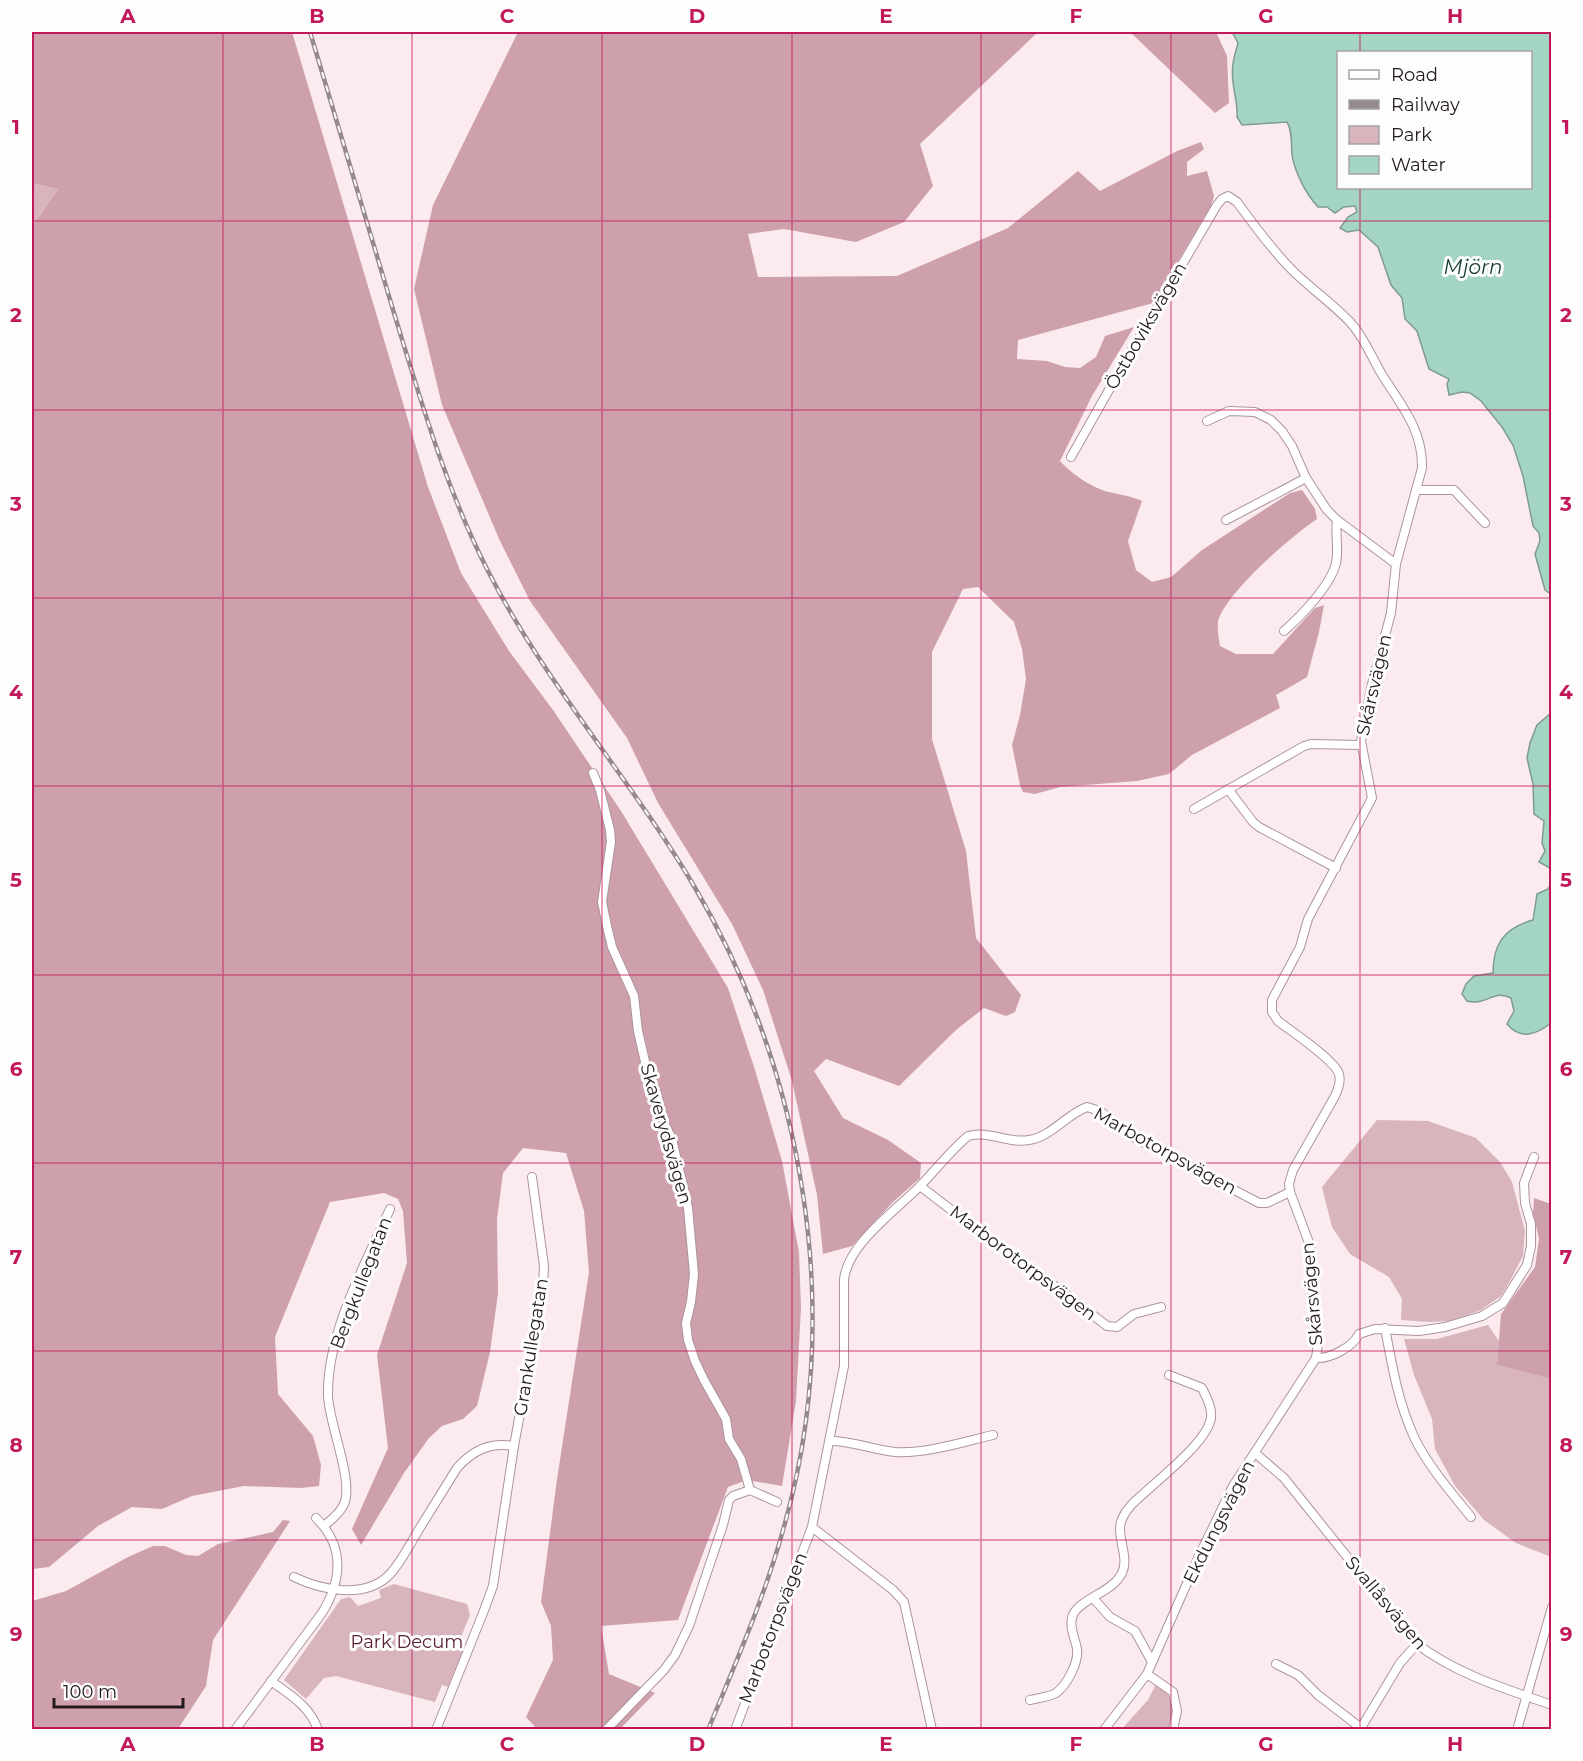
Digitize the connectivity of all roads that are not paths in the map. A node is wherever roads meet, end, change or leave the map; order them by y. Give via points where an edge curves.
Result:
1 (1225, 197) joint
2 (1207, 421) dead end
3 (1071, 457) dead end
4 (1306, 478) junction
5 (1416, 490) junction
6 (1226, 520) dead end
7 (1337, 520) junction
8 (1485, 523) dead end
9 (1396, 564) junction
10 (1284, 631) dead end
11 (1361, 746) junction
12 (593, 773) dead end
13 (1227, 789) junction
14 (1194, 809) dead end
15 (1336, 868) junction
16 (1534, 1157) dead end
17 (532, 1177) dead end
18 (920, 1186) junction
19 (1290, 1192) junction
20 (390, 1209) dead end
21 (1161, 1307) dead end
22 (1385, 1328) junction
23 (1316, 1358) junction
24 (1169, 1374) dead end
25 (993, 1435) dead end
26 (830, 1442) junction
27 (514, 1446) junction
28 (1255, 1453) junction
29 (750, 1490) junction
30 (777, 1502) dead end
31 (1471, 1517) dead end
32 (316, 1518) dead end
33 (324, 1526) junction
34 (812, 1527) junction
35 (294, 1577) dead end
36 (334, 1589) junction
37 (1093, 1598) junction
38 (1551, 1607) edge
39 (1417, 1644) junction
40 (1152, 1662) junction
41 (1276, 1664) dead end
42 (1147, 1674) junction
43 (271, 1681) junction
44 (1527, 1696) junction
45 (1030, 1700) dead end
46 (1551, 1705) edge
47 (1361, 1729) edge
48 (235, 1730) edge
49 (318, 1730) edge
50 (436, 1730) edge
51 (606, 1730) edge
52 (735, 1730) edge
53 (932, 1730) edge
54 (1104, 1730) edge
55 (1173, 1730) edge
56 (1517, 1730) edge

1 - 3 street, Östboviksvägen
1 - 5 street, Skårsvägen via 1237,202 1292,270 1351,323 1361,337 1418,436 1422,468
2 - 4 street via 1229,411 1255,412 1270,420 1292,446
4 - 6 street
4 - 7 street
5 - 8 street via 1454,490
5 - 9 street, Skårsvägen
7 - 9 street
7 - 10 street via 1336,565 1306,610
9 - 11 street, Skårsvägen via 1391,613 1371,688
11 - 13 street via 1304,746
11 - 15 street, Skårsvägen via 1372,798
12 - 29 street, Skaverydsvägen via 610,830 603,902 607,926 634,996 644,1056 664,1125 672,1139 688,1209 694,1274 686,1323 688,1340 726,1419 729,1439 741,1459
13 - 14 street
13 - 15 street via 1259,827
15 - 19 street, Skårsvägen via 1308,919 1300,947 1271,1006 1278,1021 1329,1060 1339,1073 1340,1085 1335,1096 1293,1170
16 - 22 street via 1524,1183 1531,1224 1527,1265 1503,1303 1482,1316 1445,1327 1419,1331
17 - 27 street, Grankullegatan via 543,1257 543,1288
18 - 19 street, Marbotorpsvägen via 968,1136 985,1134 1033,1140 1087,1107 1100,1111 1133,1137 1259,1203
18 - 21 street, Marborotorpsvägen via 1107,1326 1117,1327 1134,1314
18 - 26 street, Marbotorpsvägen via 869,1234 845,1268 844,1366
19 - 23 street, Skårsvägen via 1311,1248
20 - 33 street, Bergkullegatan via 347,1309 330,1364 328,1396 348,1490 343,1508
22 - 23 street via 1359,1334 1337,1353
22 - 31 street via 1398,1393 1415,1438
23 - 28 street, Ekdungsvägen
24 - 37 street via 1203,1388 1210,1406 1210,1422 1195,1445 1129,1507 1121,1520 1122,1572
25 - 26 street via 906,1452 848,1441
26 - 34 street, Marbotorpsvägen
27 - 36 street via 483,1448 457,1468 390,1575 357,1590
27 - 50 street, Grankullegatan via 493,1586
28 - 39 street, Svallåsvägen via 1284,1479
28 - 40 street, Ekdungsvägen via 1233,1486
29 - 30 street
29 - 51 street via 729,1500 689,1626 675,1655
32 - 33 street
33 - 36 street via 336,1549
34 - 52 street, Marbotorpsvägen
34 - 53 street, Marbotorpsvägen via 904,1602
35 - 36 street
36 - 43 street via 322,1613
37 - 40 street via 1110,1617 1135,1631
37 - 45 street via 1072,1617 1078,1652 1062,1687 1054,1694
38 - 44 street
39 - 44 street, Svallåsvägen via 1482,1679
39 - 47 street via 1400,1663
40 - 42 street, Ekdungsvägen
41 - 47 street via 1298,1676
42 - 54 street, Ekdungsvägen
42 - 55 street via 1173,1692 1177,1711
43 - 48 street
43 - 49 street via 306,1707
44 - 46 street, Svallåsvägen
44 - 56 street

